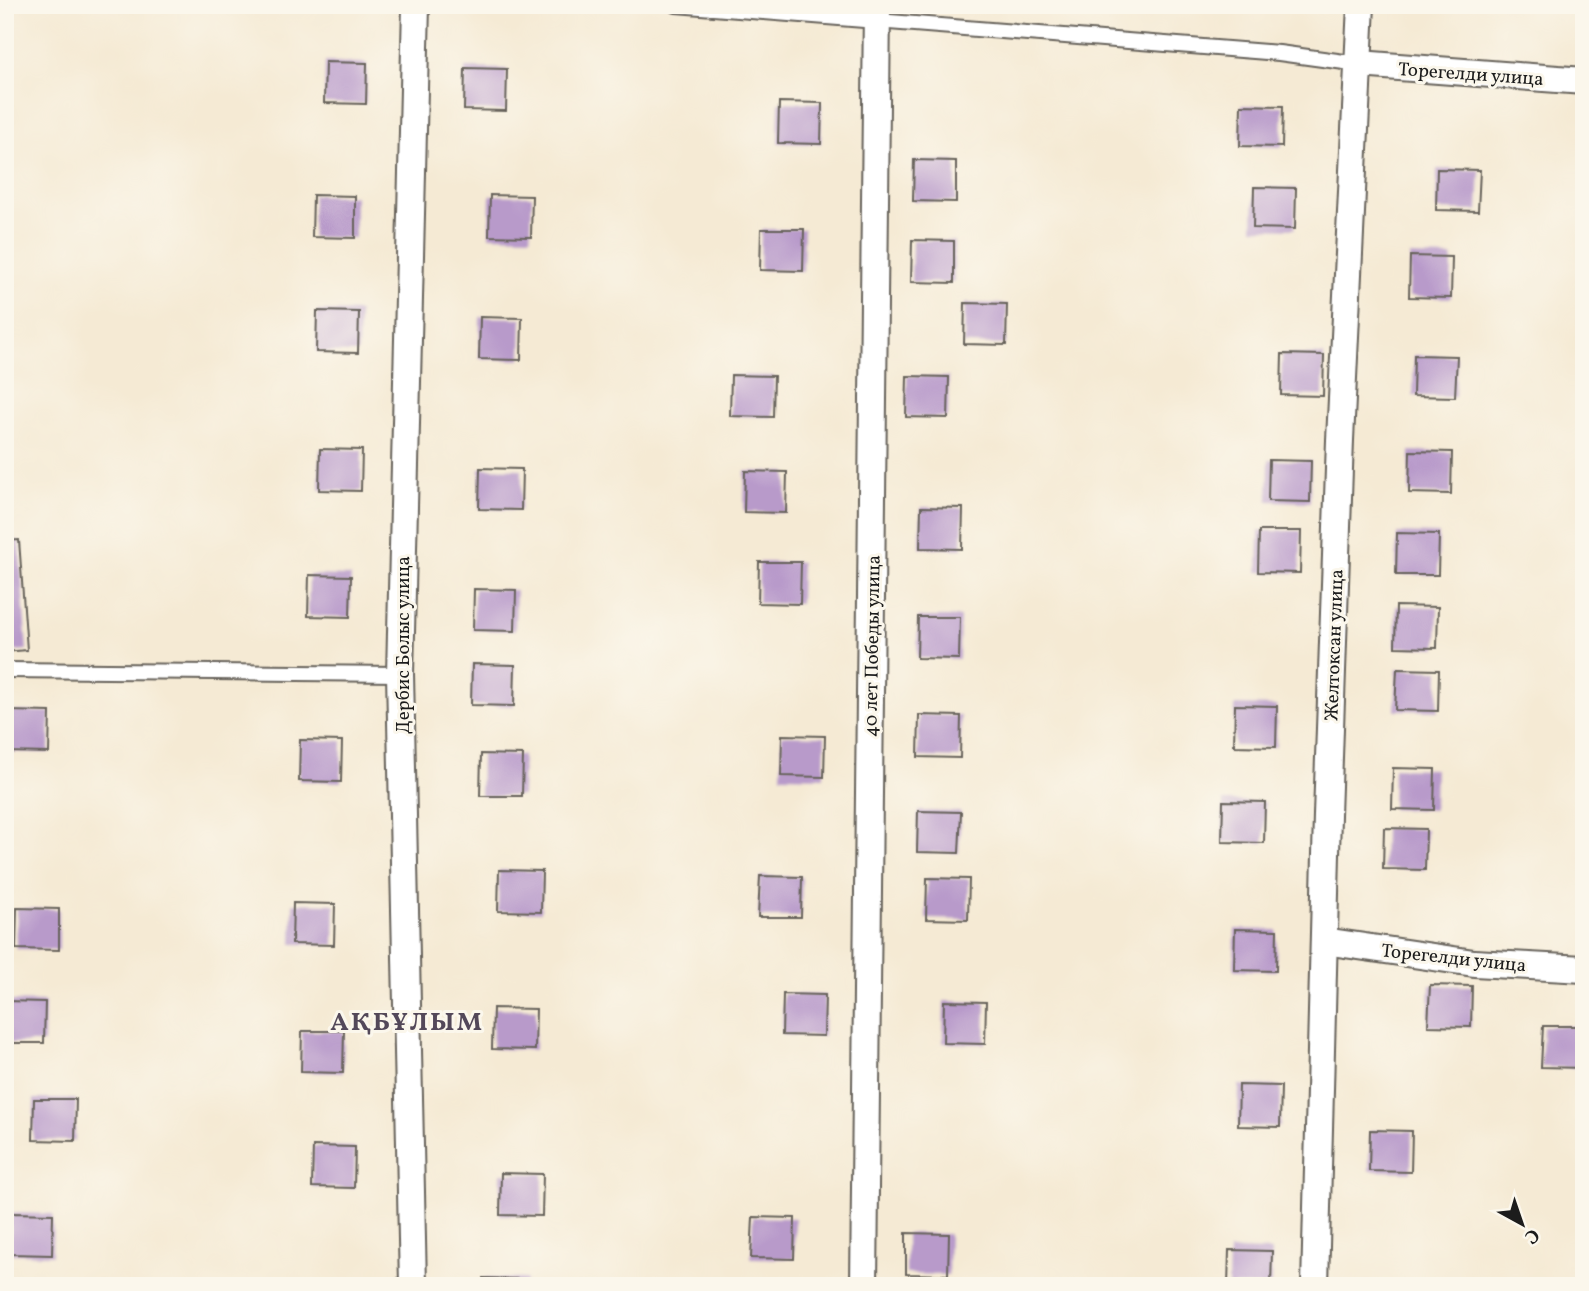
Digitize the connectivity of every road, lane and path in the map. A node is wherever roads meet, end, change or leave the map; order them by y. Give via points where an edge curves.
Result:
1 (416, 5) edge
2 (676, 5) edge
3 (1362, 5) edge
4 (877, 13) edge
5 (1359, 64) junction
6 (1584, 81) edge
7 (5, 670) edge
8 (400, 674) junction
9 (1324, 941) junction
10 (1584, 969) edge
11 (413, 1286) edge
12 (864, 1286) edge
13 (1315, 1286) edge

1 - 8 street, Дербис Болыс улица
2 - 4 lane
3 - 5 street, Желтоксан улица
4 - 5 lane
4 - 12 street, 40 лет Победы улица
5 - 6 street, Торегелди улица
5 - 9 street, Желтоксан улица via 1340,440
7 - 8 lane
8 - 11 street, Дербис Болыс улица
9 - 10 street, Торегелди улица via 1474,963
9 - 13 street, Желтоксан улица

